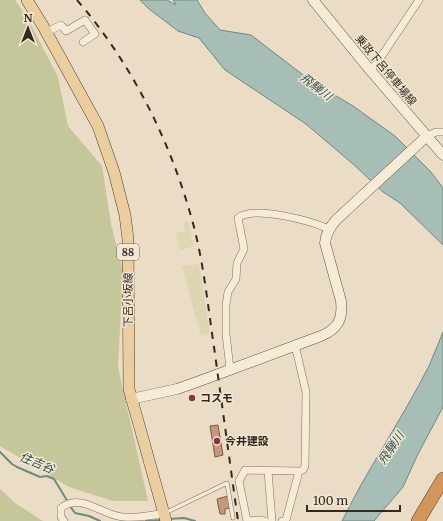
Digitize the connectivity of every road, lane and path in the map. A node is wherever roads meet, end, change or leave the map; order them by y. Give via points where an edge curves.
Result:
1 (28, 0) edge
2 (312, 0) edge
3 (419, 0) edge
4 (47, 32) junction
5 (84, 42) dead end
6 (370, 70) junction
7 (443, 132) edge
8 (427, 136) junction
9 (443, 155) edge
10 (329, 229) junction
11 (295, 345) junction
12 (230, 369) junction
13 (131, 400) junction
14 (268, 471) junction
15 (298, 471) junction
16 (443, 479) edge
17 (165, 517) edge
18 (233, 518) dead end
19 (64, 521) edge
20 (265, 521) edge
21 (272, 521) edge
22 (282, 521) edge
23 (418, 521) edge

1 - 4 main road, 下呂小坂線 / 88
2 - 6 street, 乗政下呂停車場線
3 - 6 street
4 - 5 street via 61,25 66,31 85,20 95,34
4 - 13 main road, 下呂小坂線 / 88 via 98,126 125,215 128,239 128,369
6 - 8 street, 乗政下呂停車場線
7 - 8 street
8 - 9 street, 乗政下呂停車場線
8 - 10 street
10 - 11 street via 325,243 341,301 340,319 336,327 328,333
10 - 12 street via 316,223 265,213 242,215 238,218 244,249 237,263 236,279 228,292 225,310
11 - 12 street
11 - 15 street via 306,392 305,466 303,470
12 - 13 street via 177,389
13 - 17 main road, 下呂小坂線 / 88
14 - 15 street
14 - 20 street via 245,470 239,482 247,520
14 - 21 street
15 - 22 street via 286,520
16 - 23 highway
17 - 18 lane via 227,483
17 - 19 street via 114,516 75,502 62,508

